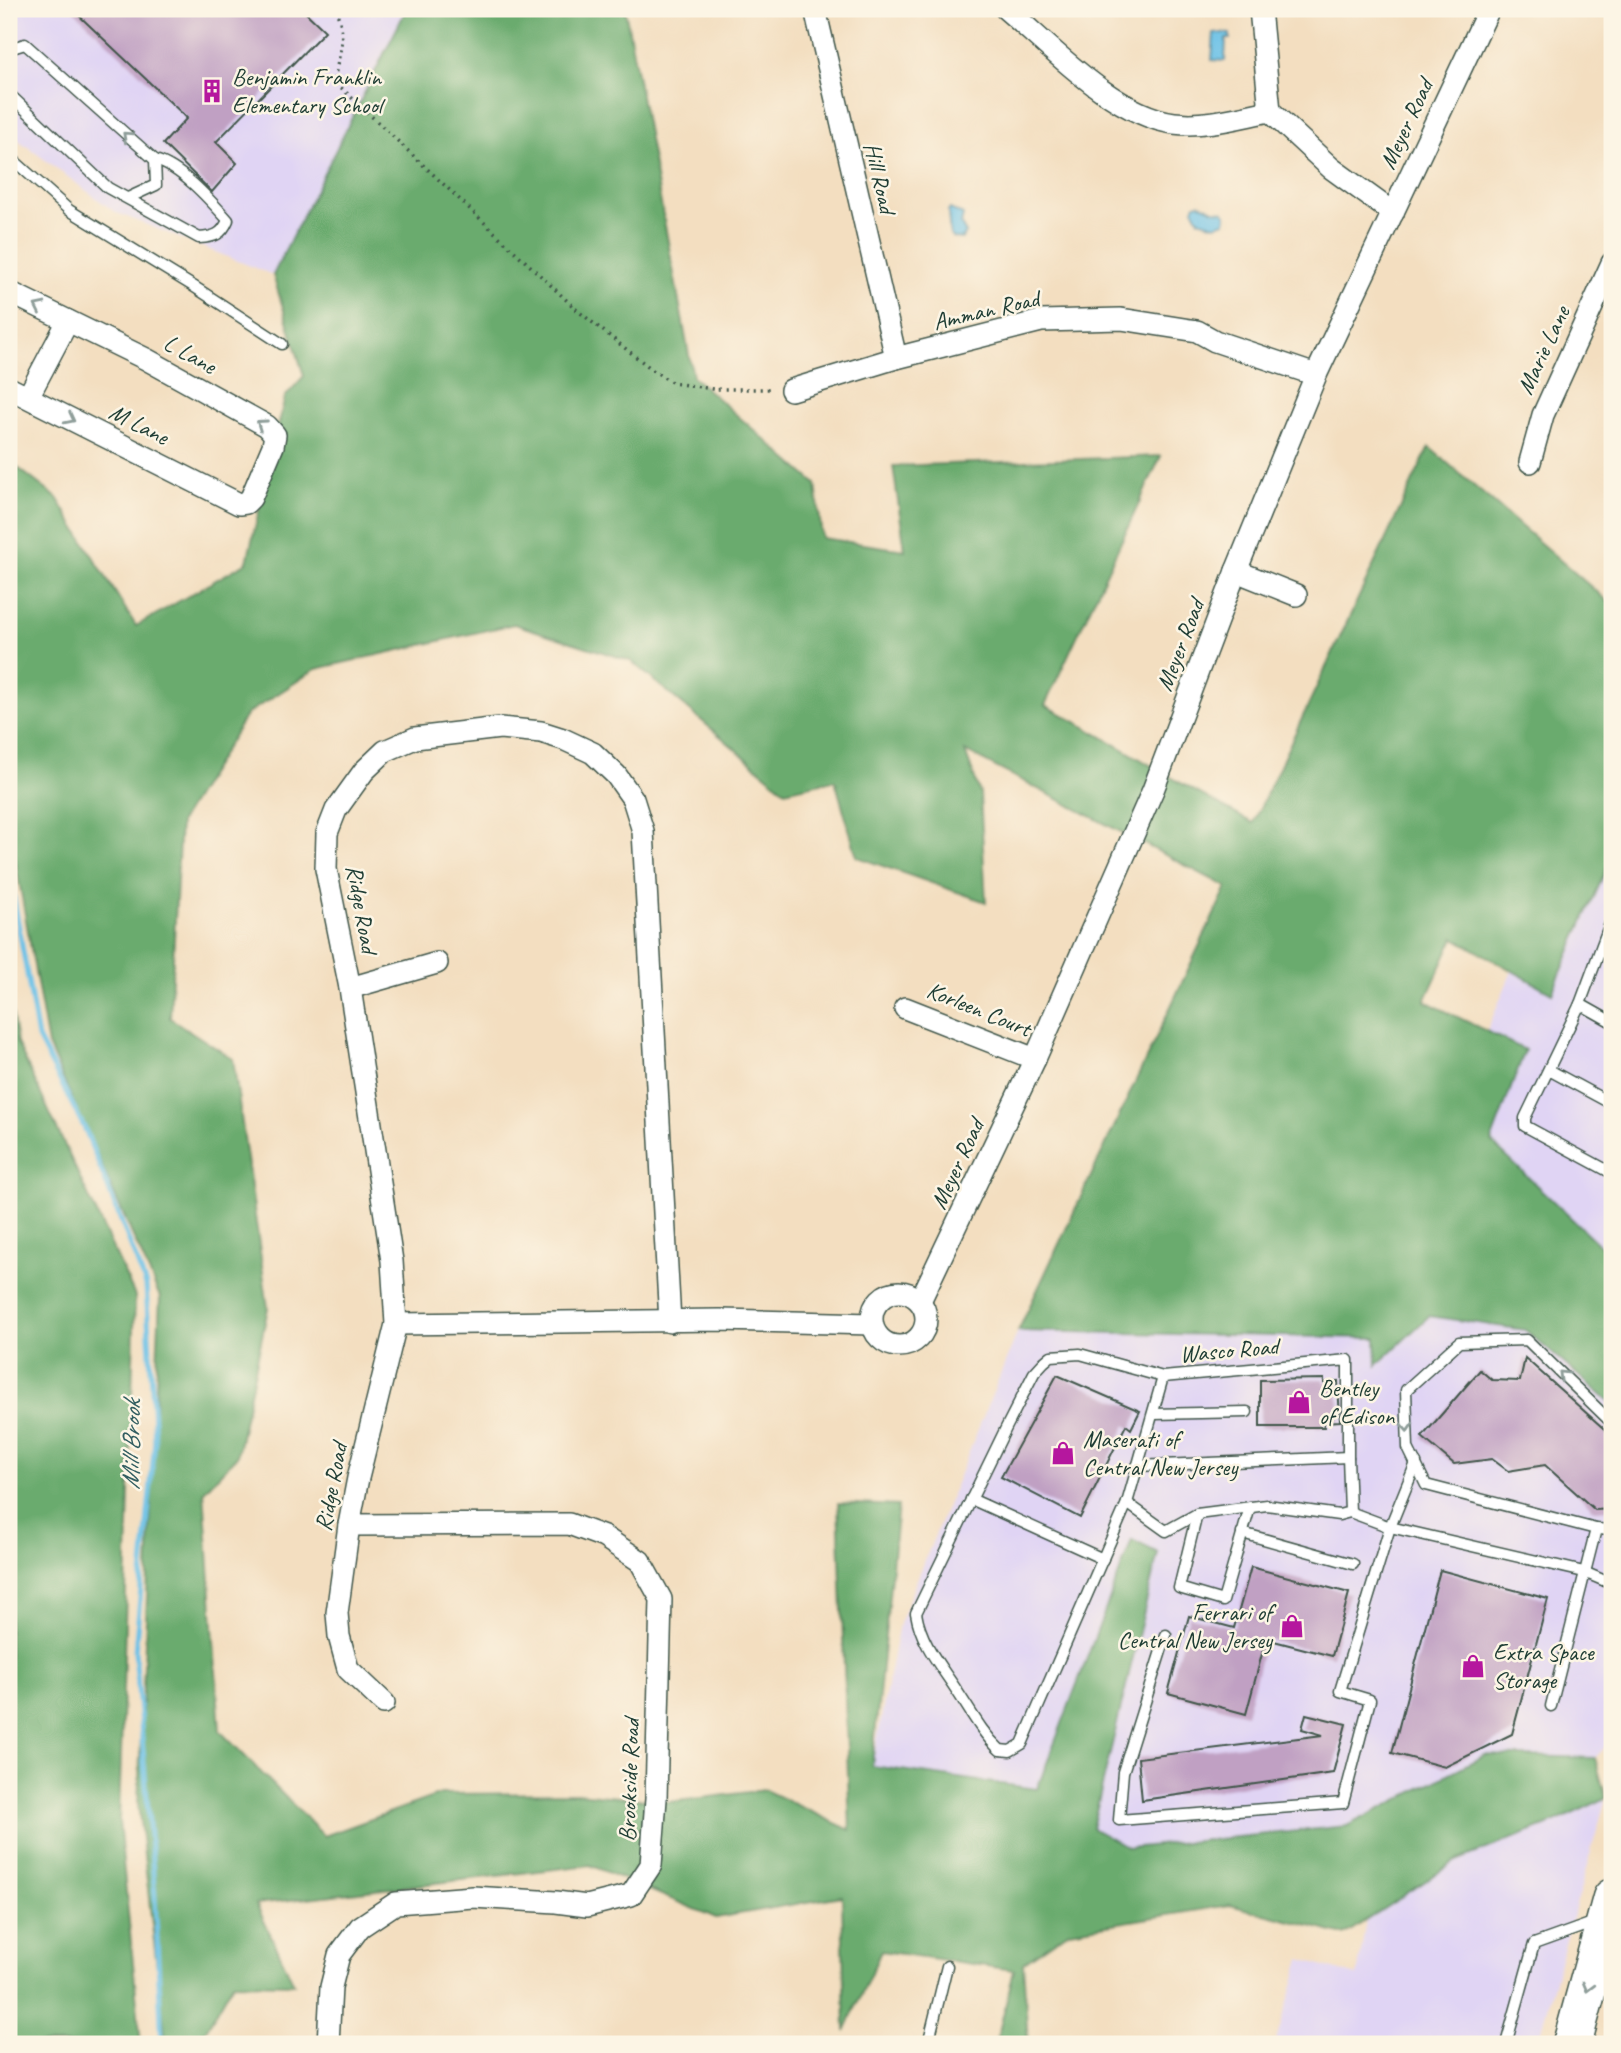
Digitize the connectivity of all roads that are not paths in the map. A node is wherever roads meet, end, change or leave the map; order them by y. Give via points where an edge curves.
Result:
1 (815, 9) edge
2 (1006, 9) edge
3 (1260, 9) edge
4 (1489, 9) edge
5 (9, 49) edge
6 (9, 94) edge
7 (1270, 111) junction
8 (9, 156) edge
9 (155, 160) junction
10 (128, 198) junction
11 (1393, 213) junction
12 (1612, 262) edge
13 (9, 292) edge
14 (68, 321) junction
15 (282, 344) dead end
16 (896, 358) junction
17 (1316, 375) junction
18 (791, 390) road end
19 (18, 393) edge
20 (1530, 462) dead end
21 (246, 503) joint
22 (1236, 571) junction
23 (1296, 595) dead end
24 (1612, 918) edge
25 (437, 963) dead end
26 (350, 988) junction
27 (1580, 1004) junction
28 (905, 1008) dead end
29 (1612, 1022) edge
30 (1035, 1059) junction
31 (1549, 1070) junction
32 (1612, 1104) edge
33 (1612, 1173) edge
34 (920, 1301) junction
35 (670, 1322) junction
36 (397, 1324) junction
37 (872, 1324) junction
38 (1163, 1377) junction
39 (1247, 1412) dead end
40 (1153, 1414) junction
41 (1612, 1423) edge
42 (1348, 1457) junction
43 (1416, 1463) junction
44 (1138, 1466) junction
45 (971, 1499) junction
46 (1127, 1503) junction
47 (1250, 1507) junction
48 (1350, 1512) junction
49 (1197, 1514) junction
50 (349, 1525) junction
51 (1390, 1527) junction
52 (1595, 1529) junction
53 (1612, 1530) edge
54 (1242, 1533) junction
55 (1102, 1559) junction
56 (1353, 1564) dead end
57 (1584, 1572) junction
58 (1612, 1576) edge
59 (1596, 1578) junction
60 (1612, 1584) edge
61 (1166, 1635) dead end
62 (384, 1703) dead end
63 (1551, 1706) dead end
64 (1610, 1907) edge
65 (947, 1966) dead end
66 (1612, 1998) edge
67 (328, 2044) edge
68 (928, 2044) edge
69 (1506, 2044) edge
70 (1572, 2044) edge
71 (1600, 2044) edge

1 - 16 street, Hill Road
2 - 7 street via 1103,92 1143,116 1207,124
3 - 7 street
4 - 11 street, Meyer Road
9 -> 5 lane via 25,44
6 - 10 lane via 108,188
7 - 11 street via 1331,168
8 - 15 lane via 69,210
9 - 10 lane via 156,186
9 - 10 lane via 169,164 217,207 228,220 225,228 214,237 199,238
11 - 17 street, Meyer Road
12 - 20 street, Marie Lane via 1542,415
14 -> 13 street, L Lane
14 - 19 street
21 -> 14 street, L Lane via 273,446 275,435 267,426
16 - 17 street, Amman Road via 1041,321 1121,319 1197,331
16 - 18 street, Amman Road
17 - 22 street, Meyer Road
19 -> 21 street, M Lane via 239,504
22 - 23 street
22 - 30 street, Meyer Road via 1153,790
24 - 27 lane
25 - 26 street
26 - 35 street, Ridge Road via 326,869 327,833 336,810 385,751 415,737 500,728 541,732 593,753 616,775 632,799 643,831
26 - 36 street, Ridge Road via 392,1261
27 - 29 lane
27 - 31 lane
28 - 30 street, Korleen Court
30 - 34 street, Meyer Road
31 - 32 lane
31 - 33 lane via 1525,1126
34 - 37 street via 905,1292 887,1294 874,1307
34 - 37 street, Meyer Road via 926,1327 915,1342 888,1345
35 - 36 street
35 - 37 street
36 - 50 street, Ridge Road
38 - 40 lane, Wasco Road
38 - 42 lane, Wasco Road via 1349,1360
38 - 45 lane via 1080,1354 1051,1356 1034,1373
39 - 40 lane
40 - 44 lane, Wasco Road
41 -> 43 lane via 1527,1340 1459,1342 1406,1390 1408,1448
42 - 44 lane
42 - 48 lane, Wasco Road
43 - 51 lane
43 - 52 lane via 1426,1485
44 - 46 lane, Wasco Road
45 - 55 lane
45 - 55 lane, Wasco Road via 915,1614 924,1643 1000,1750 1010,1751 1022,1744
46 - 49 lane via 1166,1531
46 - 55 lane, Wasco Road
47 - 48 lane via 1267,1505 1339,1516
47 - 49 lane
47 - 54 lane
48 - 51 lane
49 - 54 lane via 1179,1588 1223,1601
50 - 62 street, Ridge Road via 337,1613 339,1636 348,1669
50 - 67 street, Brookside Road via 569,1524 604,1537 640,1561 661,1599 656,1800 652,1865 631,1895 587,1906 473,1898 396,1903 360,1927 339,1955 331,1987
51 - 57 lane
51 - 61 lane via 1340,1691 1370,1700 1343,1803 1119,1820 1123,1772
52 - 53 lane
52 - 57 lane
54 - 56 lane
57 - 59 lane
57 - 63 lane
58 - 59 lane
59 - 60 lane
64 - 69 lane via 1534,1944
64 -> 70 highway
65 - 68 lane
66 - 71 highway

